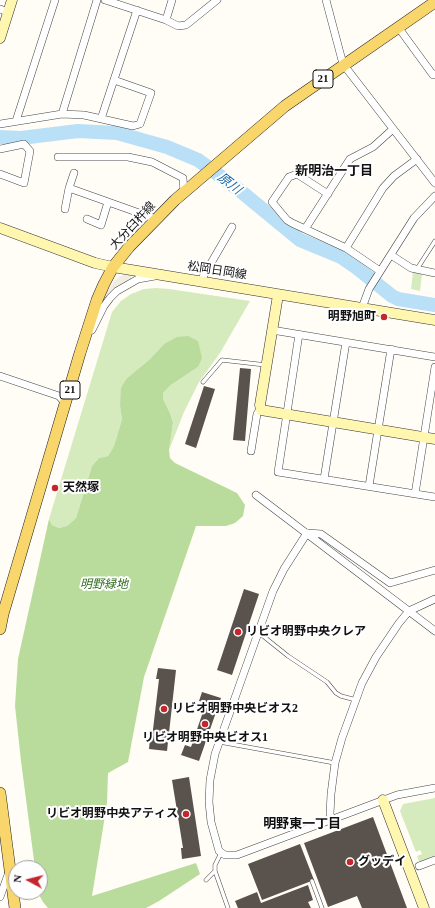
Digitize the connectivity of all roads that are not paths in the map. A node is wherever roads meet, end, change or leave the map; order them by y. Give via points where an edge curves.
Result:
1 (12, 0) edge
2 (55, 0) edge
3 (97, 0) edge
4 (105, 0) edge
5 (172, 0) edge
6 (217, 0) edge
7 (326, 0) edge
8 (435, 2) edge
9 (137, 10) junction
10 (4, 11) edge
11 (166, 20) junction
12 (398, 27) junction
13 (0, 38) edge
14 (343, 64) junction
15 (435, 74) edge
16 (114, 80) junction
17 (62, 114) junction
18 (101, 119) junction
19 (16, 121) junction
20 (0, 124) edge
21 (393, 129) junction
22 (0, 149) edge
23 (58, 157) dead end
24 (417, 159) junction
25 (74, 173) dead end
26 (0, 174) edge
27 (435, 183) edge
28 (69, 188) junction
29 (184, 193) junction
30 (328, 194) junction
31 (435, 196) edge
32 (108, 202) junction
33 (65, 209) dead end
34 (87, 219) dead end
35 (156, 219) junction
36 (232, 227) dead end
37 (0, 228) edge
38 (305, 229) junction
39 (435, 241) edge
40 (346, 248) junction
41 (391, 255) junction
42 (113, 268) junction
43 (416, 270) junction
44 (380, 272) junction
45 (435, 273) edge
46 (167, 276) junction
47 (200, 282) junction
48 (278, 295) junction
49 (362, 308) junction
50 (435, 320) edge
51 (272, 330) junction
52 (299, 334) junction
53 (346, 342) junction
54 (391, 349) junction
55 (80, 353) junction
56 (435, 357) edge
57 (266, 366) junction
58 (435, 368) edge
59 (0, 376) edge
60 (204, 382) dead end
61 (66, 404) junction
62 (260, 409) junction
63 (286, 415) junction
64 (333, 422) junction
65 (378, 430) junction
66 (424, 438) junction
67 (435, 439) edge
68 (251, 451) dead end
69 (324, 479) junction
70 (369, 486) junction
71 (415, 494) junction
72 (256, 495) dead end
73 (435, 497) edge
74 (307, 533) junction
75 (435, 570) edge
76 (5, 593) edge
77 (435, 599) edge
78 (409, 611) junction
79 (0, 630) edge
80 (435, 631) edge
81 (258, 632) junction
82 (356, 700) junction
83 (220, 742) junction
84 (335, 763) junction
85 (435, 788) edge
86 (0, 793) edge
87 (383, 800) junction
88 (332, 820) junction
89 (221, 853) junction
90 (9, 860) edge
91 (435, 860) edge
92 (419, 866) dead end
93 (215, 871) junction
94 (8, 875) edge
95 (206, 880) dead end
96 (312, 881) dead end
97 (0, 896) edge
98 (228, 908) edge
99 (322, 908) edge
100 (424, 908) edge

1 - 10 street
2 - 19 street
3 - 17 street
4 - 9 street
5 - 11 street
6 - 11 street via 186,25 178,26
7 - 14 street
8 - 12 main road, 大分臼杵線 / 21
9 - 11 street
9 - 16 street
10 - 13 street
12 - 14 main road, 大分臼杵線 / 21
12 - 15 street via 433,75
14 - 21 street
14 - 29 main road, 大分臼杵線 / 21 via 285,106
16 - 18 street
16 - 18 street via 151,93 140,124 133,126
17 - 18 street
17 - 19 street
19 - 20 street
21 - 24 street
21 - 30 street via 373,147 350,159
22 - 26 street via 24,144 30,151 24,183
23 - 29 street via 128,157 152,162 183,178
24 - 27 street
24 - 40 street via 383,188
25 - 28 street
28 - 32 street
28 - 33 street
29 - 35 main road, 大分臼杵線 / 21
30 - 38 street
30 - 38 street via 297,174 290,177 272,202 287,220
31 - 41 street via 414,218
32 - 34 street via 101,225
32 - 35 street
35 - 42 main road, 大分臼杵線 / 21
36 - 47 street
37 - 42 street, 松岡日岡線
38 - 40 street
39 - 43 lane
40 - 44 street
41 - 43 street
41 - 44 street
42 - 46 street, 松岡日岡線
42 - 55 main road, 大分臼杵線 / 21 via 97,300
43 - 45 street
44 - 49 street via 368,288
46 - 47 street, 松岡日岡線
46 - 55 street via 138,279 117,291 104,306
47 - 48 street, 松岡日岡線
48 - 49 street, 松岡日岡線
48 - 51 street
49 - 50 street, 松岡日岡線
51 - 52 street
51 - 57 street
52 - 53 street
52 - 63 street
53 - 54 street
53 - 64 street
54 - 56 street
54 - 65 street
55 - 61 main road, 大分臼杵線 / 21
57 - 60 lane via 222,360
57 - 62 street
58 - 66 street
59 - 61 street via 59,396
61 - 76 main road, 大分臼杵線 / 21
62 - 63 street
62 - 68 street
63 - 64 street
63 - 69 street via 278,472
64 - 65 street
64 - 69 street
65 - 66 street
65 - 70 street
66 - 67 street
66 - 71 street
69 - 70 street
70 - 71 street
71 - 73 street
72 - 74 street
74 - 75 street via 321,534 390,583
74 - 78 street
74 - 81 street via 284,569
76 - 79 main road, 大分臼杵線 / 21
77 - 78 street
78 - 80 street
78 - 82 street via 376,657
81 - 82 lane via 327,682 336,693
81 - 83 street
82 - 84 street
83 - 84 lane
83 - 89 street via 212,768 209,802 216,845
84 - 88 street via 331,794
85 - 87 street
86 - 90 main road
87 - 88 street
87 - 100 street
88 - 89 street via 237,855 228,856
89 - 93 lane
91 - 92 street
93 - 95 lane
93 - 98 lane
94 - 97 street
96 - 99 lane

